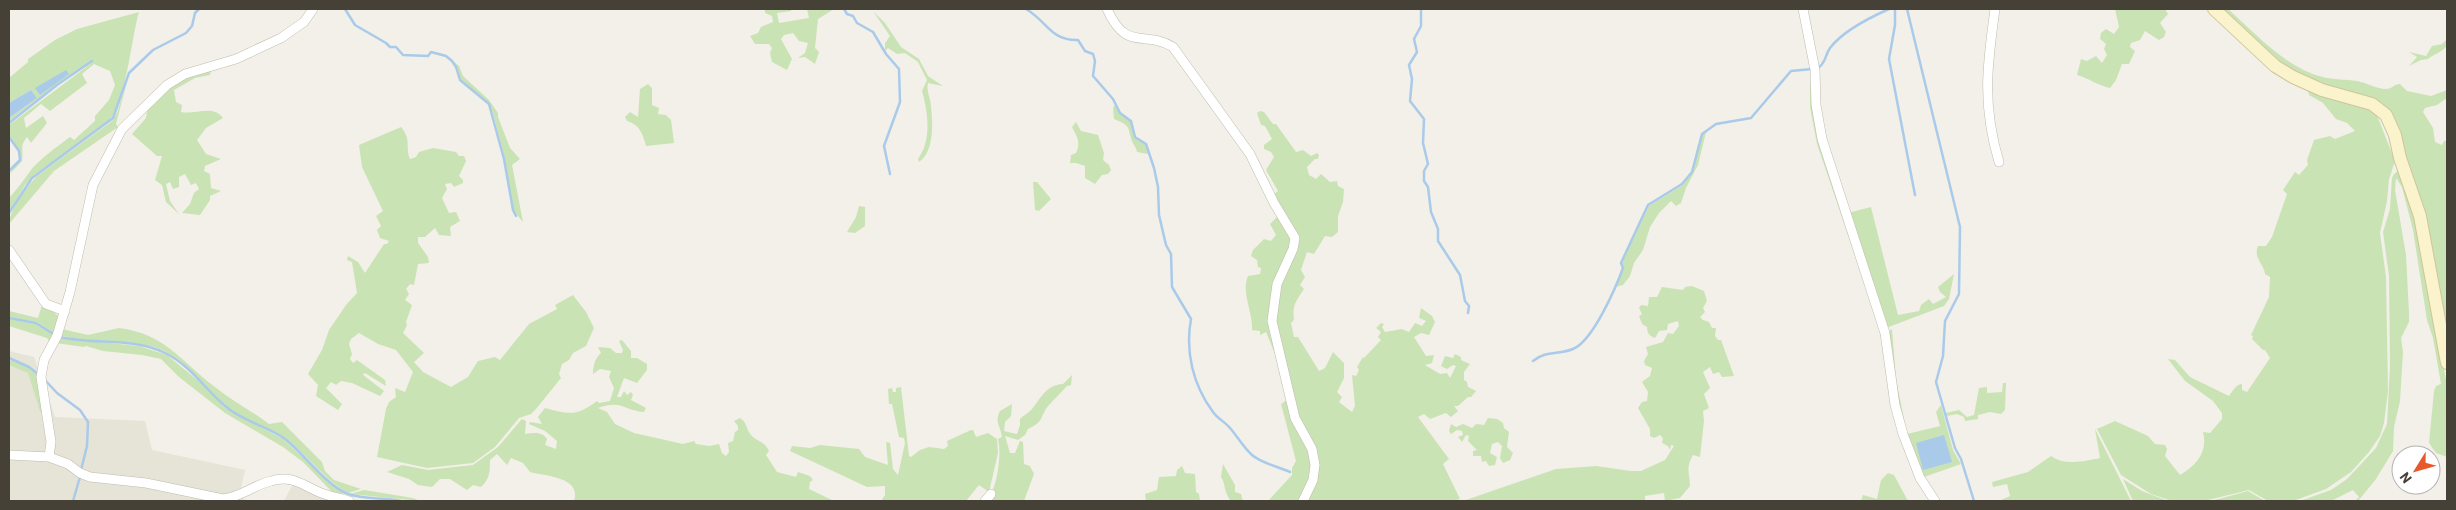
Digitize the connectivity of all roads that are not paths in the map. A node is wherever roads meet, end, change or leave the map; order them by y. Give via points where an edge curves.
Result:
1 (313, 9) edge
2 (1107, 9) edge
3 (1803, 9) edge
4 (1995, 9) edge
5 (2214, 9) edge
6 (1999, 162) dead end
7 (9, 250) edge
8 (65, 311) junction
9 (2447, 363) edge
10 (9, 455) edge
11 (49, 457) junction
12 (349, 501) edge
13 (1303, 501) edge
14 (1935, 501) edge

1 - 8 street via 304,22 281,38 236,59 185,74 167,85 122,129 93,184
2 - 13 street via 1115,25 1132,38 1160,41 1173,47 1250,154 1295,238 1294,249 1277,284 1272,321 1295,418 1312,449 1316,465
3 - 14 street via 1815,70 1822,139 1885,333 1895,405 1903,434 1920,478
4 - 6 street via 1986,88 1987,109
5 - 9 main road via 2292,77 2322,90 2372,104 2386,115 2420,216
7 - 8 street via 46,304
8 - 11 street via 44,360 41,377 51,442
10 - 11 street
11 - 12 street via 90,477 146,483 223,499 271,480 285,478

